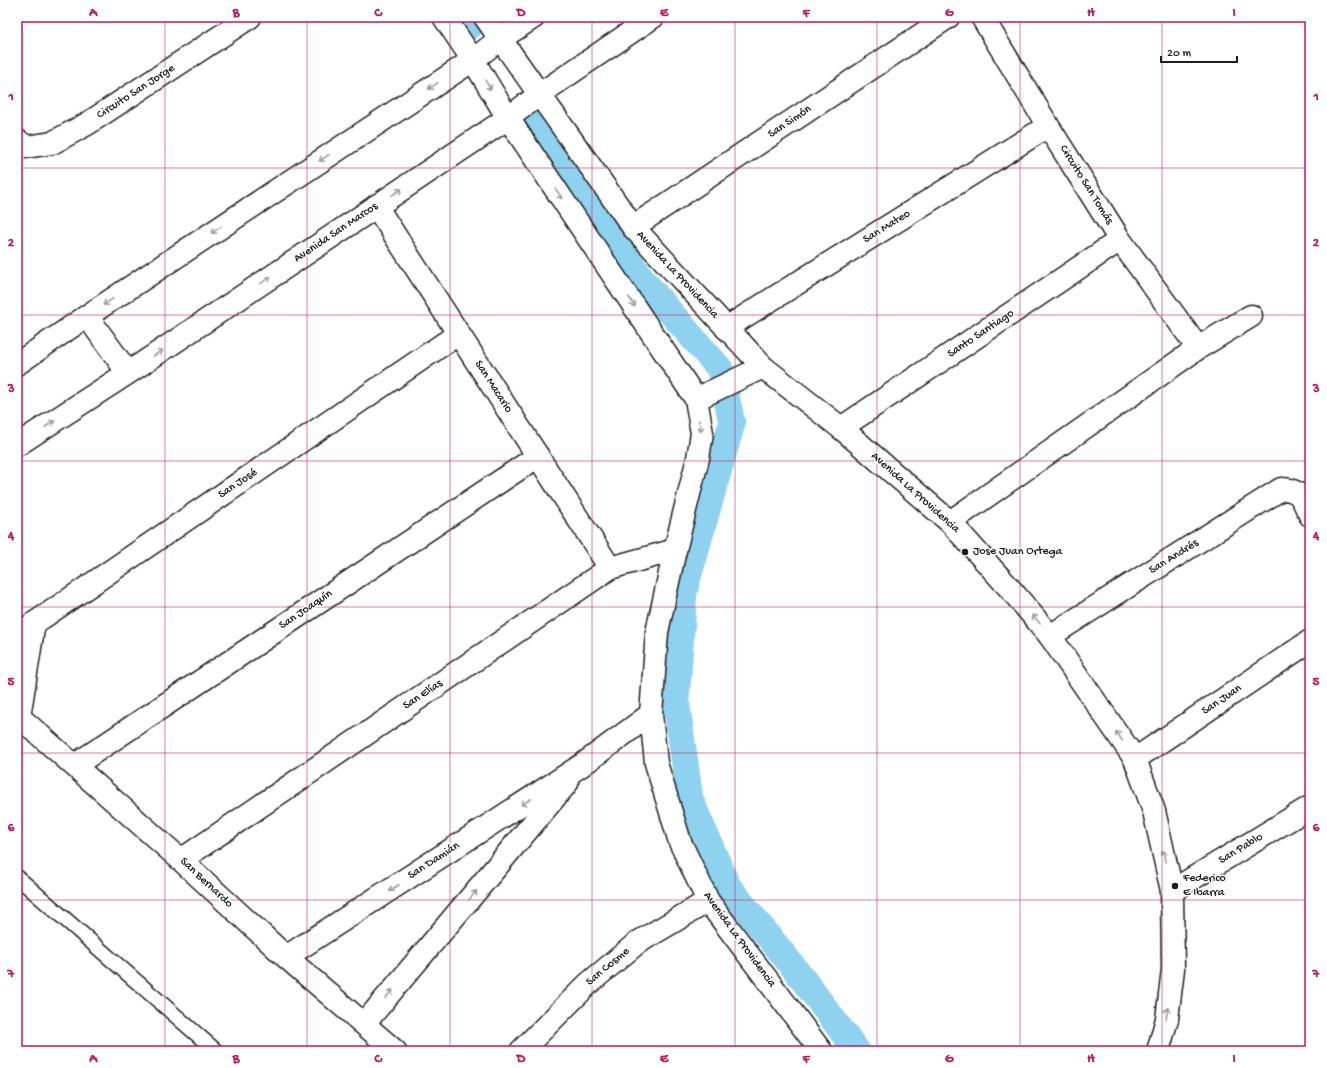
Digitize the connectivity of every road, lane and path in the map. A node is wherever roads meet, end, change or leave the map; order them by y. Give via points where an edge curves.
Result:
1 (250, 17) edge
2 (444, 17) edge
3 (485, 17) edge
4 (534, 17) edge
5 (653, 17) edge
6 (948, 17) edge
7 (982, 17) edge
8 (500, 39) junction
9 (473, 60) junction
10 (540, 94) junction
11 (508, 118) junction
12 (1048, 126) junction
13 (17, 140) edge
14 (376, 206) junction
15 (633, 227) junction
16 (1120, 240) junction
17 (87, 316) junction
18 (1251, 316) dead end
19 (726, 328) junction
20 (458, 334) junction
21 (1198, 348) junction
22 (17, 364) edge
23 (754, 371) junction
24 (128, 373) junction
25 (705, 395) junction
26 (841, 428) junction
27 (17, 445) edge
28 (538, 456) junction
29 (1310, 515) edge
30 (950, 522) junction
31 (675, 550) junction
32 (610, 568) junction
33 (26, 629) edge
34 (1050, 636) junction
35 (1310, 641) edge
36 (651, 714) junction
37 (18, 716) edge
38 (1135, 758) junction
39 (75, 765) junction
40 (582, 765) junction
41 (1310, 807) edge
42 (181, 860) junction
43 (17, 877) edge
44 (1172, 891) junction
45 (708, 901) junction
46 (286, 957) junction
47 (364, 1024) junction
48 (216, 1051) edge
49 (395, 1051) edge
50 (521, 1051) edge
51 (821, 1051) edge
52 (1158, 1051) edge

1 - 13 street, Circuito San Jorge via 87,124 52,143 26,147
2 - 9 street, Avenida La Providencia
3 - 8 street, Avenida La Providencia
4 - 8 street
5 - 10 street, Avenida San Marcos
6 - 15 street, San Simón
7 - 12 street, Circuito San Tomás
8 - 9 street
8 - 10 street, Avenida La Providencia
9 -> 11 street, Avenida La Providencia
9 -> 17 street
10 - 11 street, Avenida San Marcos
10 - 15 street, Avenida La Providencia
14 -> 11 street, Avenida San Marcos
11 -> 25 street, Avenida La Providencia
12 - 16 street, Circuito San Tomás
12 - 19 street, San Mateo
14 - 20 street, San Macario
24 -> 14 street, Avenida San Marcos
15 - 19 street, Avenida La Providencia
16 - 21 street, Circuito San Tomás
16 - 26 street, Santo Santiago
17 - 22 street
17 - 24 street
18 - 21 street
19 - 23 street, Avenida La Providencia
20 - 28 street, San Macario
20 - 33 street, San José
21 - 30 street
23 - 25 street
23 - 26 street, Avenida La Providencia
27 -> 24 street, Avenida San Marcos
25 -> 31 street, Avenida La Providencia via 698,458
26 - 30 street, Avenida La Providencia
28 - 32 street, San Macario
28 - 39 street, San Joaquín
29 - 34 street, San Andrés via 1299,494 1290,489 1281,489
34 -> 30 street, Avenida La Providencia
31 - 32 street, San Elías
31 - 36 street, Avenida La Providencia via 657,632
32 - 42 street, San Elías
33 - 37 street
38 -> 34 street, Avenida La Providencia
35 - 38 street, San Juan
36 - 40 street, San Damián
36 - 45 street, Avenida La Providencia via 656,763 675,828
37 - 39 street, San Bernardo
44 -> 38 street, Avenida La Providencia via 1154,811
39 - 42 street, San Bernardo
40 -> 46 street, San Damián
47 -> 40 street, San Damián
41 - 44 street, San Pablo
42 - 46 street, San Bernardo
43 - 48 lane
52 -> 44 street, Avenida La Providencia via 1167,1019 1173,969
45 - 50 street, San Cosme via 637,943 588,984
45 - 51 street, Avenida La Providencia
46 - 47 street, San Bernardo
47 - 49 street, San Bernardo

